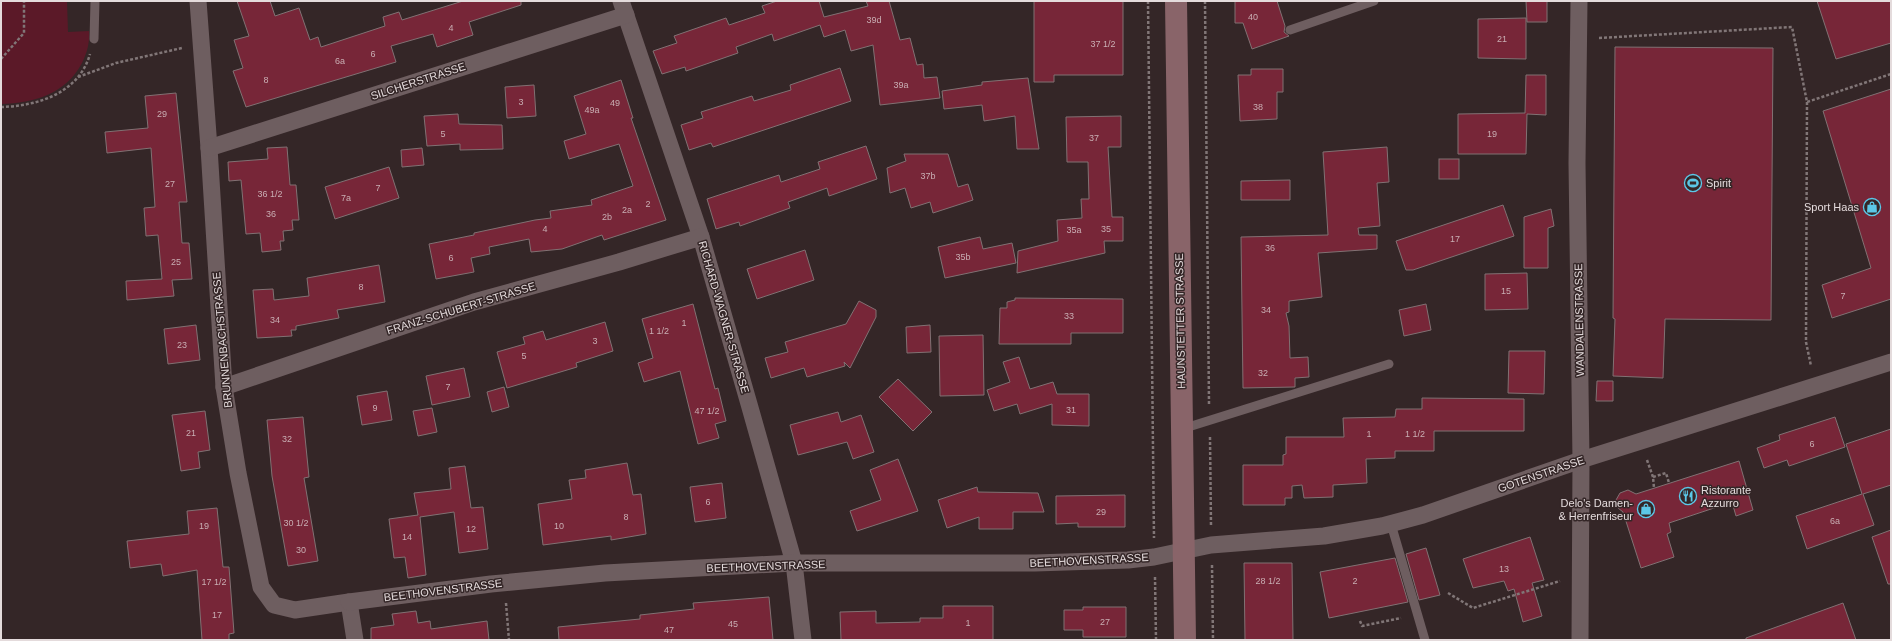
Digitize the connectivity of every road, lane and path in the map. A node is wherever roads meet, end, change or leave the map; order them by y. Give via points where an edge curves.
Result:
1 (24, 1) edge
2 (95, 1) edge
3 (198, 1) edge
4 (1148, 1) edge
5 (1176, 1) edge
6 (1205, 1) edge
7 (1374, 1) edge
8 (1580, 1) edge
9 (623, 8) edge
10 (1290, 30) dead end
11 (94, 39) joint
12 (1579, 39) junction
13 (202, 44) junction
14 (1, 59) edge
15 (1891, 74) edge
16 (78, 77) junction
17 (1807, 102) junction
18 (1, 107) edge
19 (209, 148) junction
20 (701, 237) junction
21 (1891, 362) edge
22 (1389, 364) dead end
23 (1816, 386) junction
24 (224, 387) junction
25 (1210, 421) junction
26 (1182, 429) junction
27 (1641, 440) junction
28 (1581, 460) junction
29 (1653, 477) junction
30 (1669, 484) dead end
31 (1654, 488) dead end
32 (1391, 524) junction
33 (1211, 545) junction
34 (1183, 551) junction
35 (1154, 557) junction
36 (794, 564) junction
37 (1580, 575) junction
38 (504, 582) junction
39 (1448, 593) dead end
40 (349, 602) junction
41 (1418, 614) junction
42 (1360, 621) dead end
43 (355, 640) edge
44 (509, 640) edge
45 (803, 640) edge
46 (1156, 640) edge
47 (1185, 640) edge
48 (1213, 640) edge
49 (1425, 640) edge
50 (1580, 640) edge

1 - 14 path via 24,33
2 - 11 lane
3 - 13 street, BRUNNENBACHSTRASSE
4 - 35 path
5 - 26 main road, HAUNSTETTER STRASSE
6 - 25 path
7 - 10 lane
8 - 12 street, WANDALENSTRASSE
9 - 19 street, SILCHERSTRASSE
9 - 20 street, RICHARD-WAGNER-STRASSE
11 - 16 path via 89,57
12 - 17 path via 1792,26
12 - 28 street, WANDALENSTRASSE via 1577,163
13 - 16 path via 116,63
13 - 19 street, BRUNNENBACHSTRASSE
15 - 17 path
16 - 18 path via 58,94 21,106
17 - 23 path via 1806,342
19 - 24 street, BRUNNENBACHSTRASSE
20 - 24 street, FRANZ-SCHUBERT-STRASSE via 474,302
20 - 36 street, RICHARD-WAGNER-STRASSE
21 - 23 street, GOTENSTRASSE
22 - 25 lane
23 - 27 street, GOTENSTRASSE
24 - 40 street, BRUNNENBACHSTRASSE via 261,587 274,605 294,610
25 - 26 lane
25 - 33 path
26 - 34 main road, HAUNSTETTER STRASSE
27 - 28 street, GOTENSTRASSE
27 - 29 path
28 - 32 street, GOTENSTRASSE
28 - 37 street, WANDALENSTRASSE
29 - 30 path via 1666,474
29 - 31 path
32 - 33 street, GOTENSTRASSE via 1324,536
32 - 41 lane
33 - 34 street, GOTENSTRASSE
33 - 48 path
34 - 35 street, BEETHOVENSTRASSE
34 - 47 main road, HAUNSTETTER STRASSE
35 - 36 street, BEETHOVENSTRASSE via 1035,563
35 - 46 path
36 - 38 street, BEETHOVENSTRASSE via 605,573
36 - 45 street, RICHARD-WAGNER-STRASSE
37 - 39 path via 1473,608
37 - 50 street, WANDALENSTRASSE
38 - 40 street, BEETHOVENSTRASSE
38 - 44 path
40 - 43 street
41 - 42 path via 1362,626
41 - 49 lane

